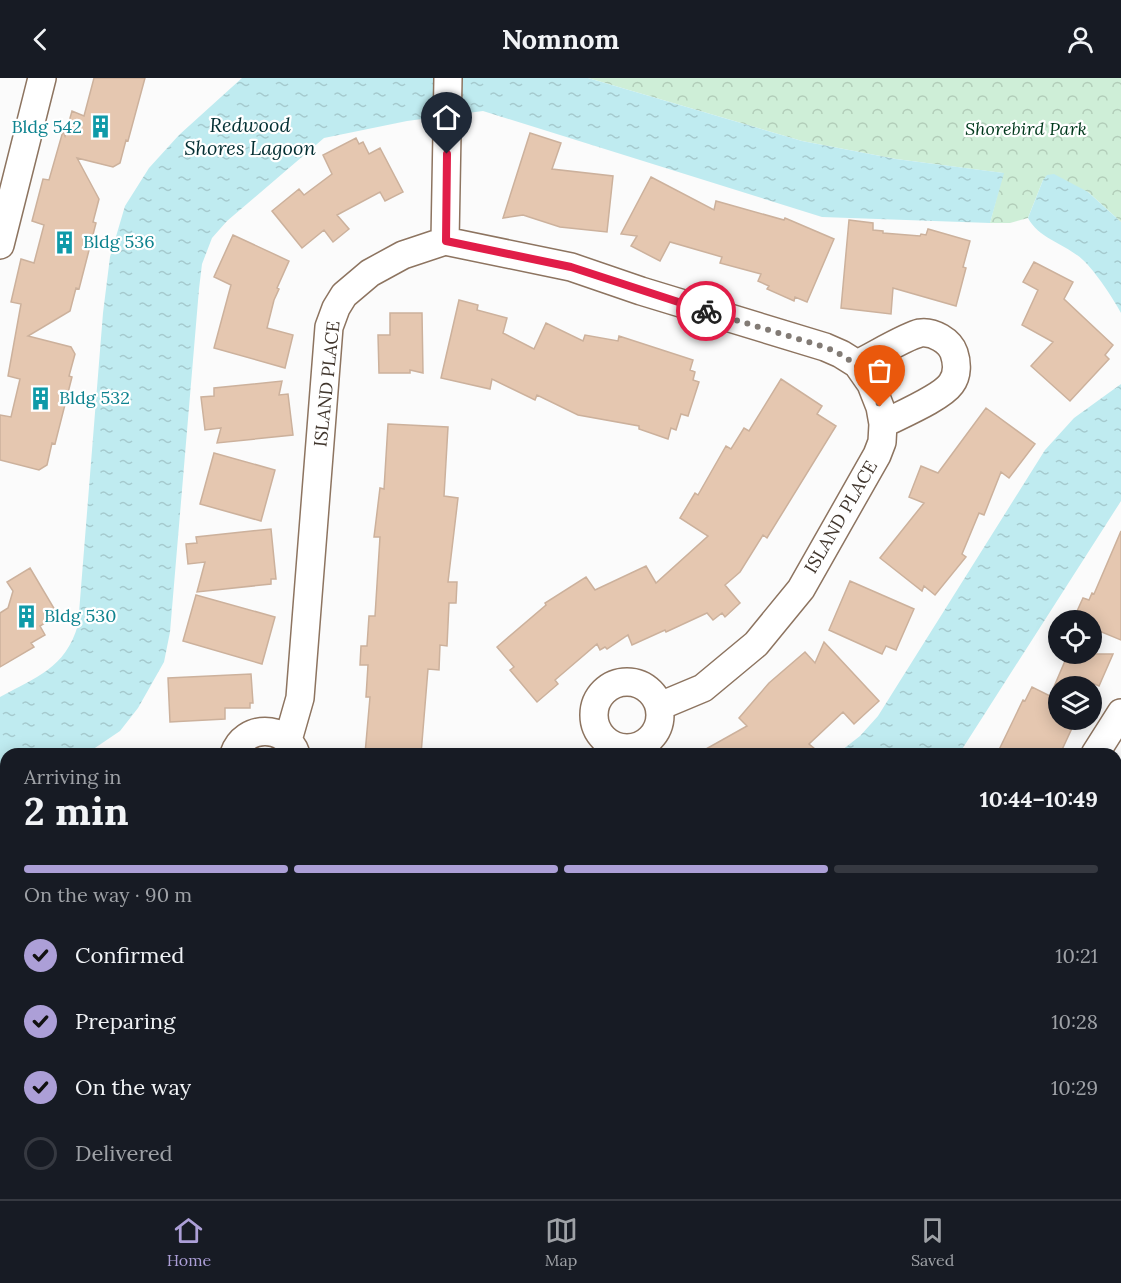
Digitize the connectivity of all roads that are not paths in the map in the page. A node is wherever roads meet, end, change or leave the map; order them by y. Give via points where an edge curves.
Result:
1 (42, 78) edge
2 (448, 78) edge
3 (446, 241) junction
4 (0, 245) edge
5 (857, 364) junction
6 (884, 424) junction
7 (660, 706) dead end
8 (1121, 713) edge
9 (292, 747) edge
10 (237, 748) edge
11 (1099, 748) edge

1 - 4 street
2 - 3 street
3 - 5 street, ISLAND PLACE via 571,267 825,347
3 - 9 street, ISLAND PLACE via 403,255 370,273 344,295 329,327 300,698
5 - 6 street, ISLAND PLACE via 871,384
5 - 6 street via 921,333 938,337 953,350 957,366 951,384
6 - 7 street, ISLAND PLACE via 882,442 870,470 801,589 756,644 703,688
8 - 11 street
9 - 10 street, ISLAND PLACE via 280,734 259,731 241,741

